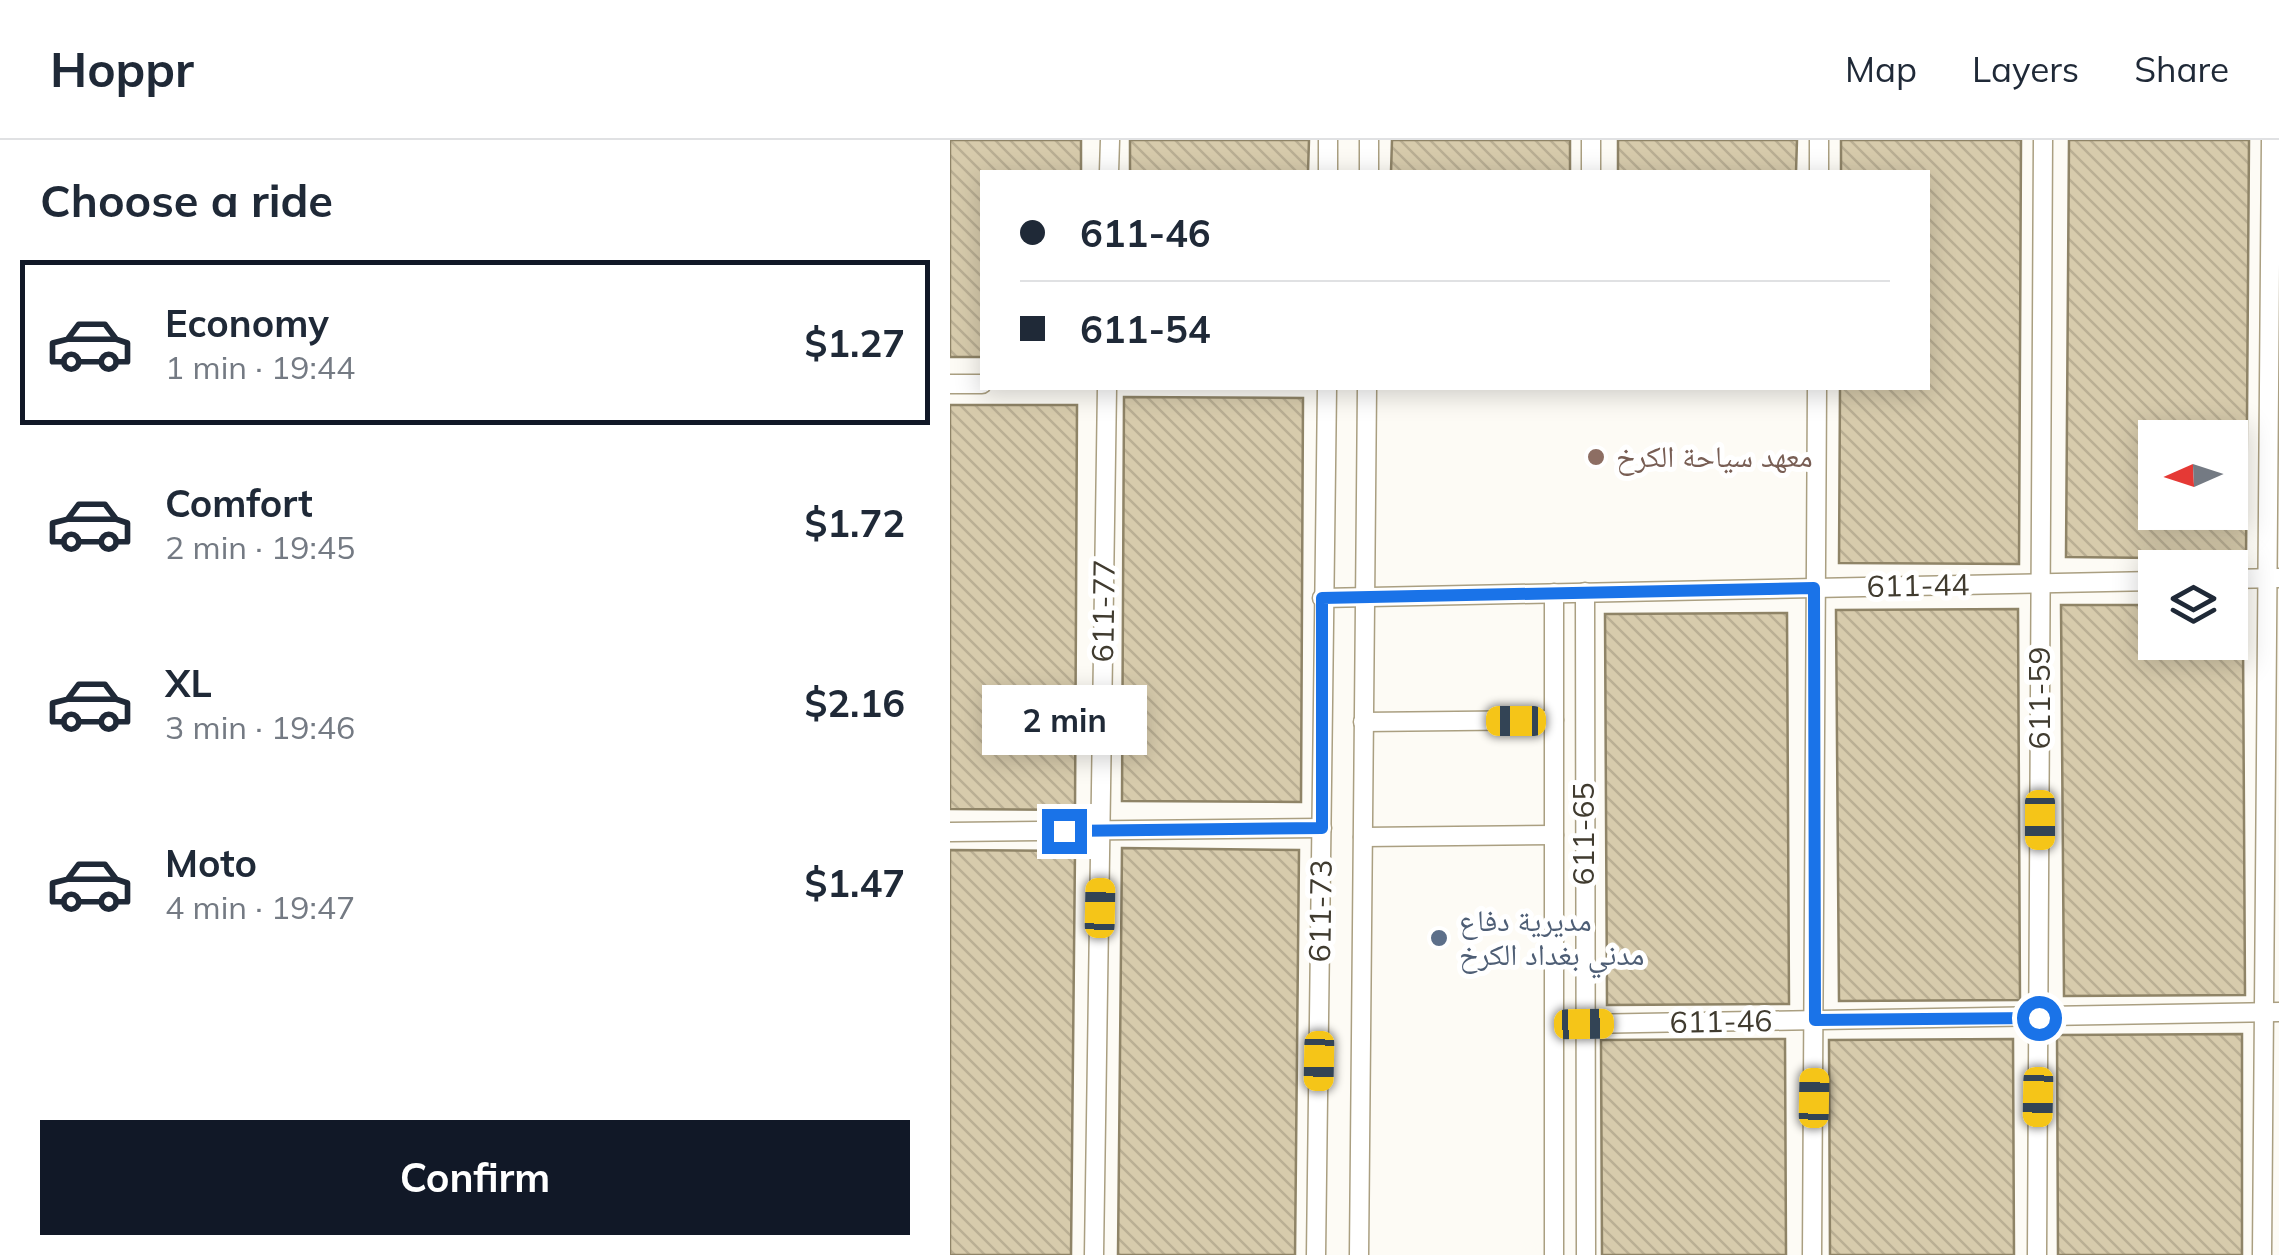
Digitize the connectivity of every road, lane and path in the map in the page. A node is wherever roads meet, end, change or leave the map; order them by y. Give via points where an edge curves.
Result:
1 (1110, 140) edge
2 (1328, 140) edge
3 (1369, 140) edge
4 (1591, 140) edge
5 (1819, 140) edge
6 (2043, 140) edge
7 (2271, 140) edge
8 (1109, 170) edge
9 (1328, 170) edge
10 (1369, 170) edge
11 (1591, 170) edge
12 (1818, 170) edge
13 (950, 384) edge
14 (980, 384) edge
15 (1107, 390) edge
16 (1327, 390) edge
17 (1367, 390) edge
18 (1818, 390) edge
19 (2274, 578) edge
20 (2248, 579) edge
21 (2138, 581) edge
22 (2040, 583) junction
23 (1814, 588) junction
24 (1554, 592) junction
25 (1585, 592) junction
26 (1322, 598) junction
27 (1365, 598) junction
28 (1554, 720) junction
29 (1363, 722) junction
30 (1322, 828) junction
31 (1101, 831) junction
32 (950, 832) edge
33 (1554, 835) junction
34 (1362, 837) junction
35 (2273, 1012) edge
36 (2039, 1018) junction
37 (1815, 1020) junction
38 (1584, 1024) junction
39 (1094, 1255) edge
40 (1316, 1255) edge
41 (1359, 1255) edge
42 (1554, 1255) edge
43 (1586, 1255) edge
44 (1812, 1255) edge
45 (2037, 1255) edge
46 (2262, 1255) edge

1 - 8 street
2 - 9 street
3 - 10 street
4 - 11 street
5 - 12 street
6 - 22 street, 611-59
7 - 19 street
13 - 14 street
15 - 31 street, 611-77
16 - 26 street, 611-73
17 - 27 street, 611-73
18 - 23 street
19 - 20 street
19 - 35 street
21 - 22 street, 611-44
22 - 23 street, 611-44
22 - 36 street, 611-59
23 - 25 street, 611-44
23 - 37 street
24 - 25 street, 611-44
24 - 27 street, 611-44
24 - 28 street, 611-65
25 - 38 street, 611-65
26 - 27 street, 611-44
26 - 30 street, 611-73
27 - 29 street, 611-73
28 - 29 street
28 - 33 street, 611-65
29 - 34 street, 611-73
30 - 31 street
30 - 40 street, 611-73
31 - 32 street
31 - 39 street, 611-77
33 - 34 street
33 - 42 street, 611-65
34 - 41 street, 611-73
35 - 36 street, 611-46
35 - 46 street
36 - 37 street, 611-46
36 - 45 street, 611-59
37 - 38 street, 611-46
37 - 44 street
38 - 43 street, 611-65

